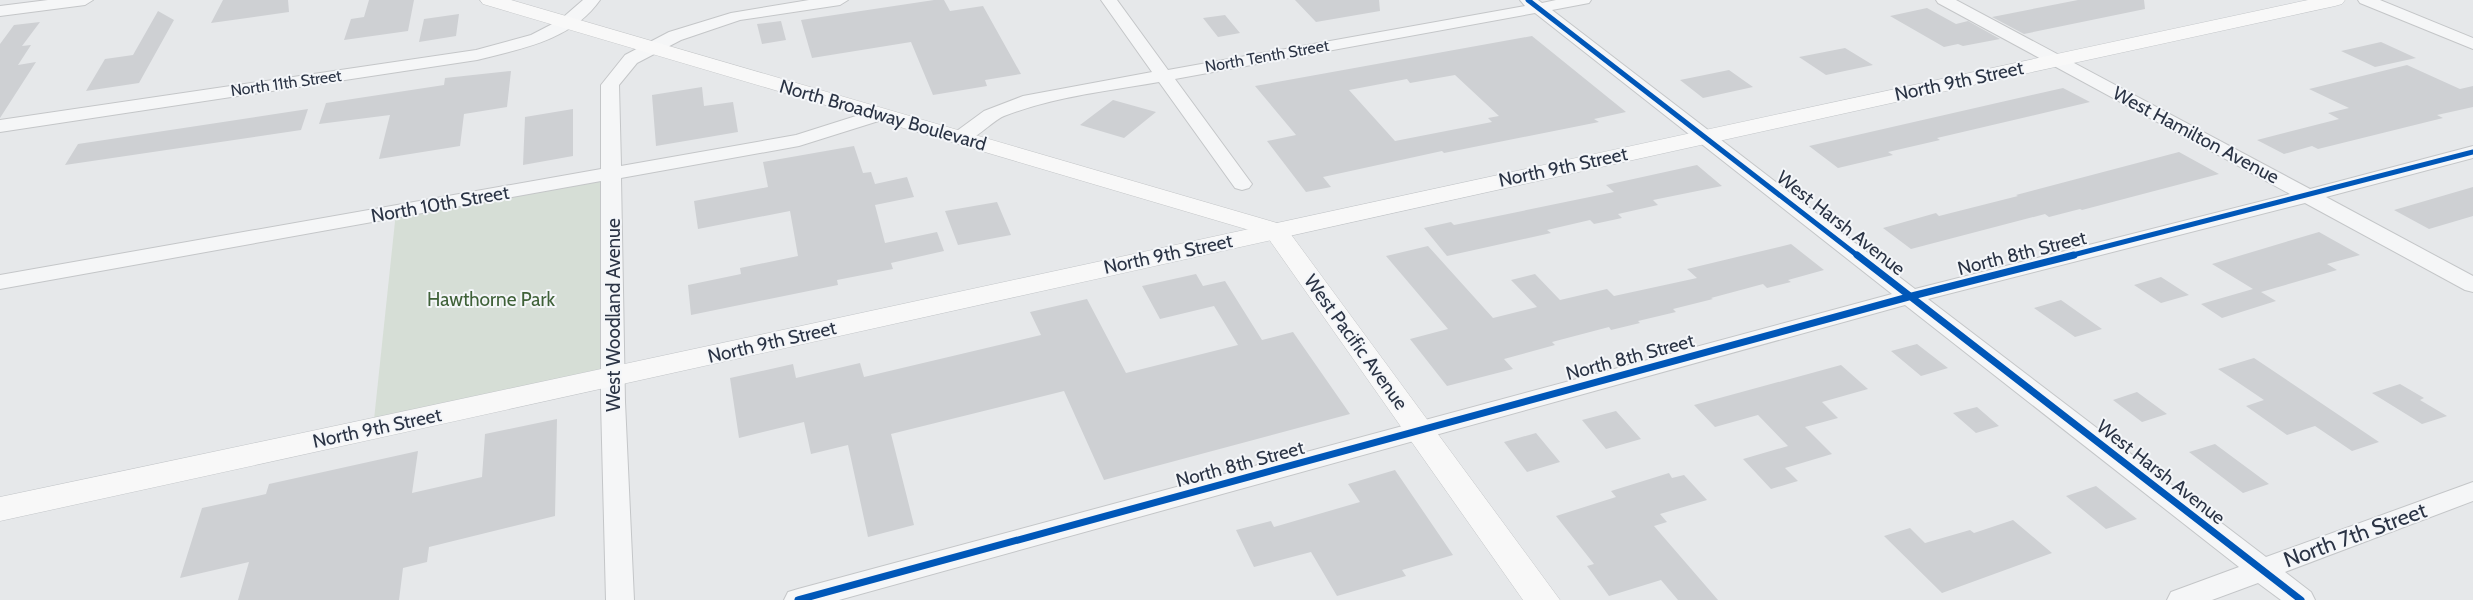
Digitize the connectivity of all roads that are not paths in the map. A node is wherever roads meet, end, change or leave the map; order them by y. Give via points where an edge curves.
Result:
1 (85, 0) edge
2 (490, 0) edge
3 (592, 0) edge
4 (840, 0) edge
5 (1109, 0) edge
6 (1583, 0) edge
7 (1944, 0) edge
8 (2335, 0) edge
9 (2366, 0) edge
10 (1533, 4) edge
11 (0, 10) edge
12 (566, 24) junction
13 (2473, 44) edge
14 (650, 47) junction
15 (2056, 60) junction
16 (1162, 74) junction
17 (878, 115) junction
18 (0, 126) edge
19 (1704, 136) junction
20 (960, 137) junction
21 (2473, 152) edge
22 (612, 173) junction
23 (1242, 184) dead end
24 (2308, 196) junction
25 (1275, 230) junction
26 (0, 282) edge
27 (2473, 285) edge
28 (1912, 296) junction
29 (613, 378) junction
30 (1419, 430) junction
31 (2473, 492) edge
32 (0, 509) edge
33 (2262, 570) junction
34 (620, 600) edge
35 (798, 600) edge
36 (1542, 600) edge
37 (2182, 600) edge
38 (2301, 600) edge

1 - 11 street
2 - 12 main road, North Broadway Boulevard
3 - 12 street
4 - 14 street via 737,16
5 - 16 street
6 - 10 street, North Tenth Street
7 - 15 street, West Hamilton Avenue
8 - 15 main road, North 9th Street
9 - 13 street
10 - 16 street, North Tenth Street
10 - 19 street, West Harsh Avenue
12 - 14 main road, North Broadway Boulevard
12 - 18 street, North 11th Street via 537,39 477,55
14 - 17 main road, North Broadway Boulevard
14 - 22 street, West Woodland Avenue via 631,59 610,85
15 - 19 main road, North 9th Street
15 - 24 street, West Hamilton Avenue
16 - 20 street, North Tenth Street via 1029,100 991,115
16 - 23 street
17 - 20 main road, North Broadway Boulevard
17 - 22 street, North 10th Street via 799,140
19 - 25 main road, North 9th Street
19 - 28 street, West Harsh Avenue
20 - 25 main road, North Broadway Boulevard
21 - 24 street, North 8th Street
22 - 26 street, North 10th Street
22 - 29 street, West Woodland Avenue
24 - 27 street, West Hamilton Avenue
24 - 28 street, North 8th Street
25 - 29 main road, North 9th Street
25 - 30 main road, West Pacific Avenue
28 - 30 street, North 8th Street
28 - 33 street, West Harsh Avenue
29 - 32 main road, North 9th Street
29 - 34 street, West Woodland Avenue
30 - 35 street, North 8th Street
30 - 36 main road, West Pacific Avenue
31 - 33 street, North 7th Street
33 - 37 street, North 7th Street
33 - 38 street, West Harsh Avenue

